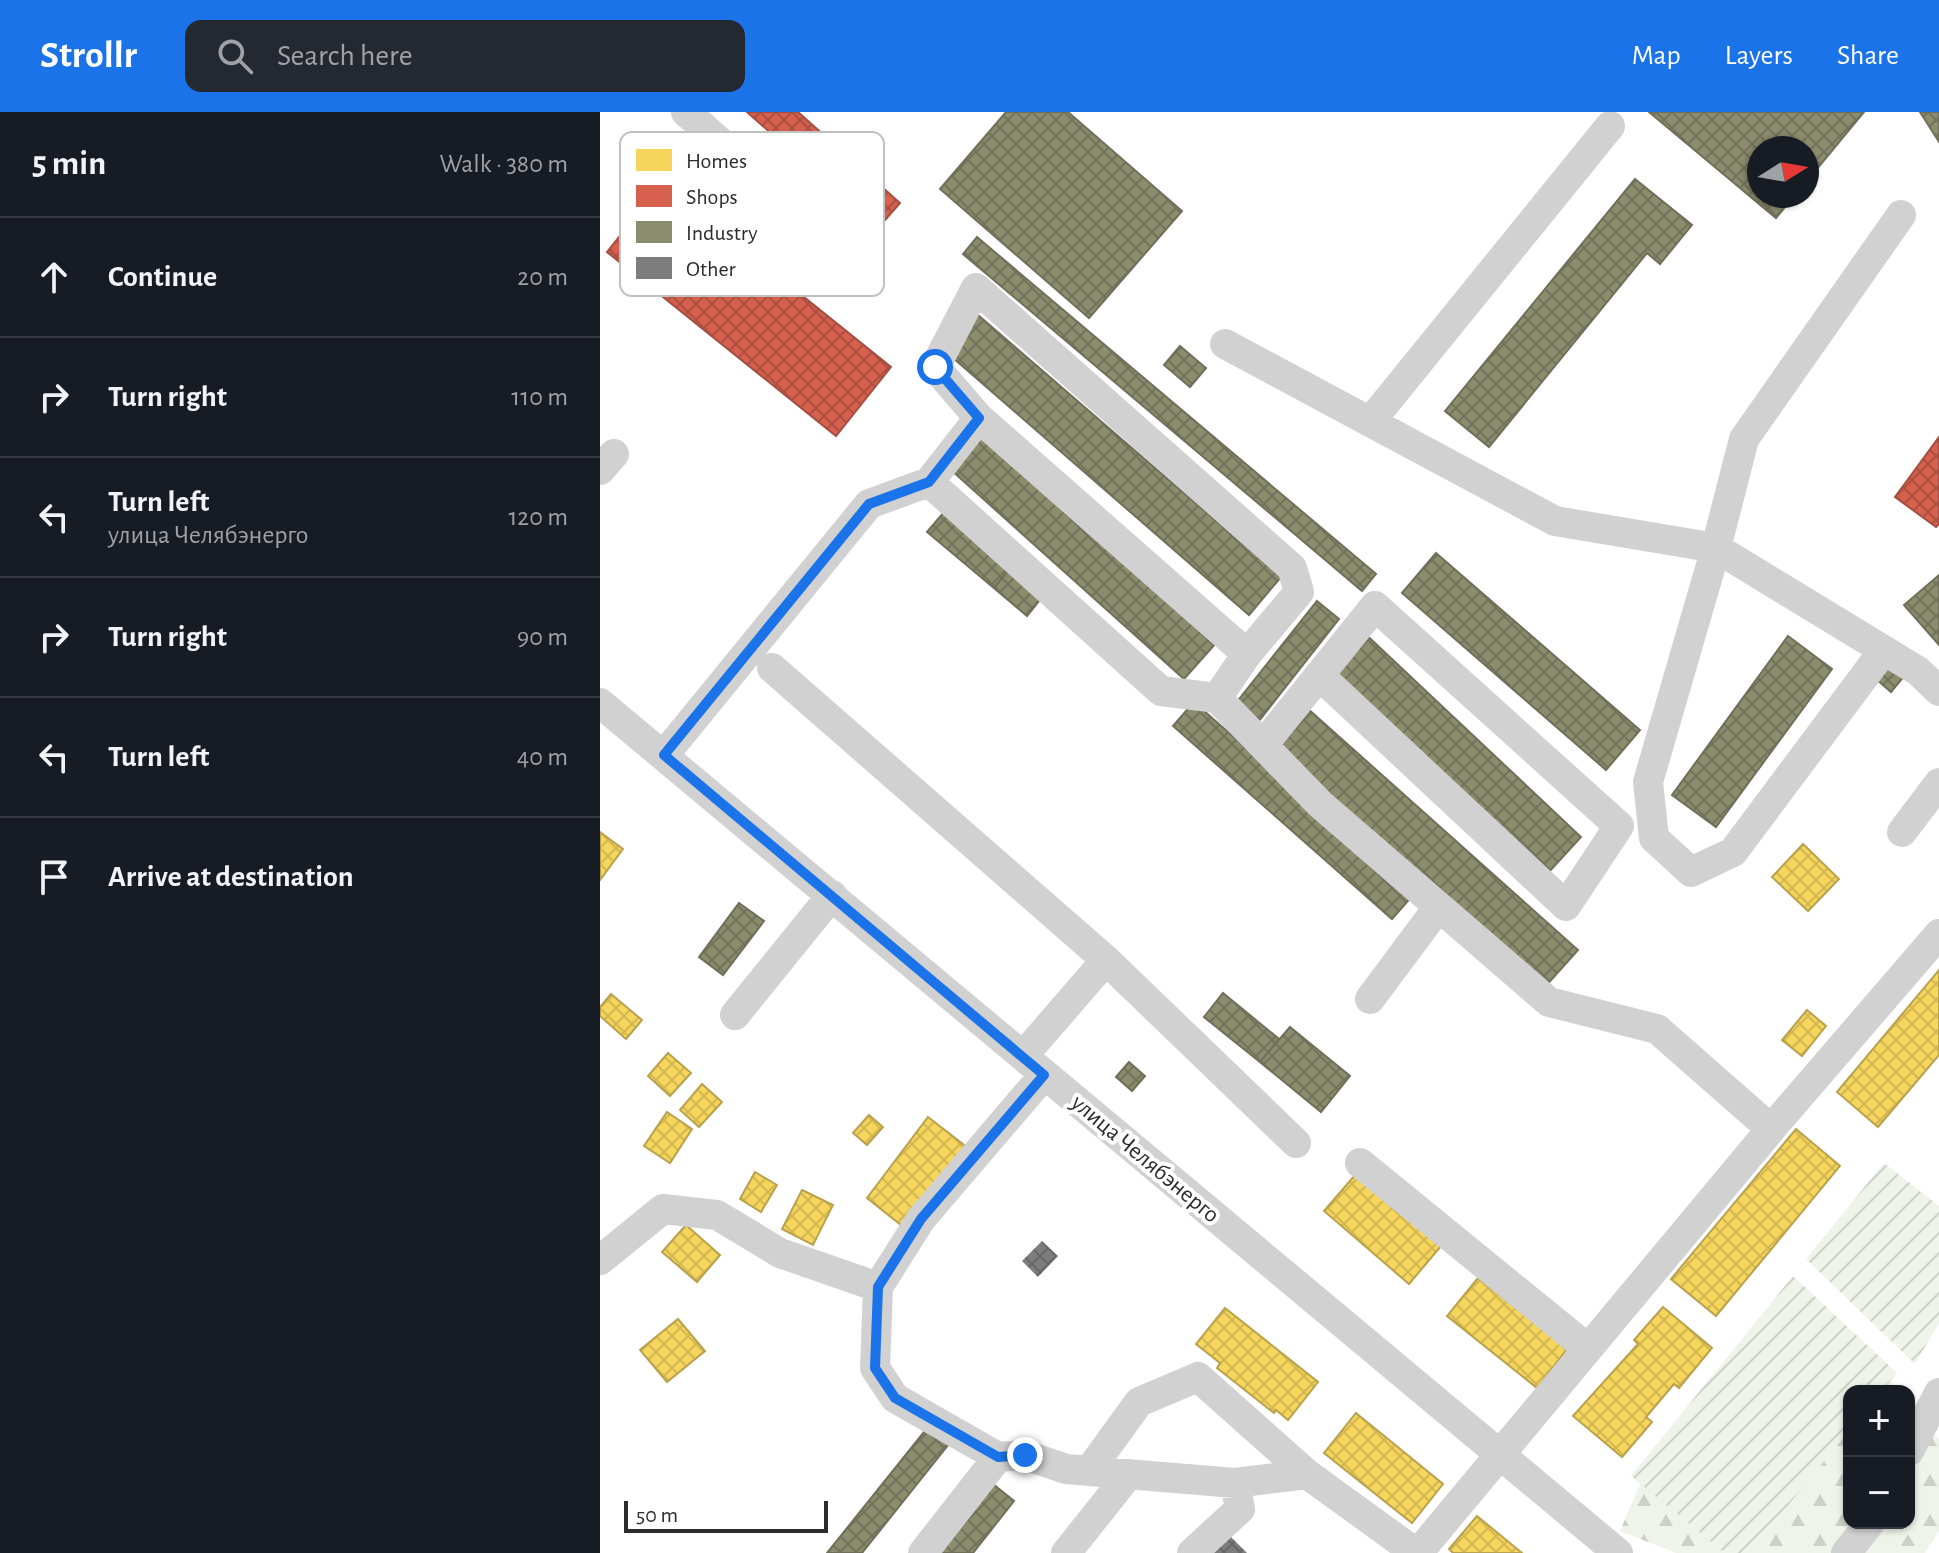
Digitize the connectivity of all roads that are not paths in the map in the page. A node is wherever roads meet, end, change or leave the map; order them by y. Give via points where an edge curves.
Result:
1 (686, 112) edge
2 (1610, 126) dead end
3 (709, 132) edge
4 (1901, 215) dead end
5 (1225, 344) dead end
6 (979, 418) junction
7 (1370, 422) junction
8 (929, 482) junction
9 (1716, 548) junction
10 (1884, 650) junction
11 (1247, 654) junction
12 (772, 668) dead end
13 (1319, 675) junction
14 (1928, 681) edge
15 (1217, 698) junction
16 (600, 703) edge
17 (1263, 745) junction
18 (664, 755) junction
19 (1939, 783) edge
20 (1902, 832) dead end
21 (832, 895) junction
22 (1437, 909) junction
23 (1939, 934) edge
24 (1106, 960) junction
25 (1370, 999) dead end
26 (735, 1015) dead end
27 (1034, 1065) junction
28 (1771, 1129) junction
29 (1296, 1143) dead end
30 (1360, 1163) dead end
31 (600, 1260) edge
32 (878, 1287) junction
33 (1587, 1348) junction
34 (1939, 1393) edge
35 (1915, 1439) edge
36 (1500, 1456) junction
37 (998, 1457) junction
38 (1089, 1471) junction
39 (1129, 1474) junction
40 (1307, 1474) junction
41 (1235, 1483) junction
42 (1865, 1529) edge
43 (923, 1553) edge
44 (1066, 1553) edge
45 (1192, 1553) edge
46 (1417, 1553) edge
47 (1618, 1553) edge
48 (1846, 1553) edge

1 - 3 street
2 - 7 street
4 - 9 street via 1744,439
5 - 7 street
6 - 8 street
6 - 11 street
6 - 11 street via 935,367 976,288 1292,568 1299,592
7 - 9 street via 1555,521
8 - 15 street via 1161,691
8 - 18 street via 869,504
9 - 10 street
9 - 10 street via 1648,782 1654,838 1691,872 1733,852
10 - 14 street
11 - 15 street
12 - 24 street
13 - 13 street via 1375,606 1619,826 1566,906
13 - 17 street
15 - 17 street
16 - 18 street, улица Челябэнерго
17 - 22 street
18 - 21 street, улица Челябэнерго
19 - 20 street
21 - 26 street
21 - 27 street, улица Челябэнерго
22 - 25 street
22 - 28 street via 1549,1002 1657,1029
23 - 28 street
24 - 27 street
24 - 29 street
27 - 32 street
27 - 36 street, улица Челябэнерго
28 - 33 street
30 - 33 street
31 - 32 street via 663,1209 717,1215 780,1253
32 - 37 street via 875,1368 882,1384 895,1398
33 - 36 street
34 - 35 street
36 - 46 street
36 - 47 street, улица Челябэнерго
37 - 38 street via 1025,1455
37 - 43 street
38 - 39 street
38 - 40 street via 1139,1402 1198,1377
39 - 41 street
39 - 44 street
40 - 41 street
40 - 46 street
41 - 45 street via 1240,1509
42 - 48 street

